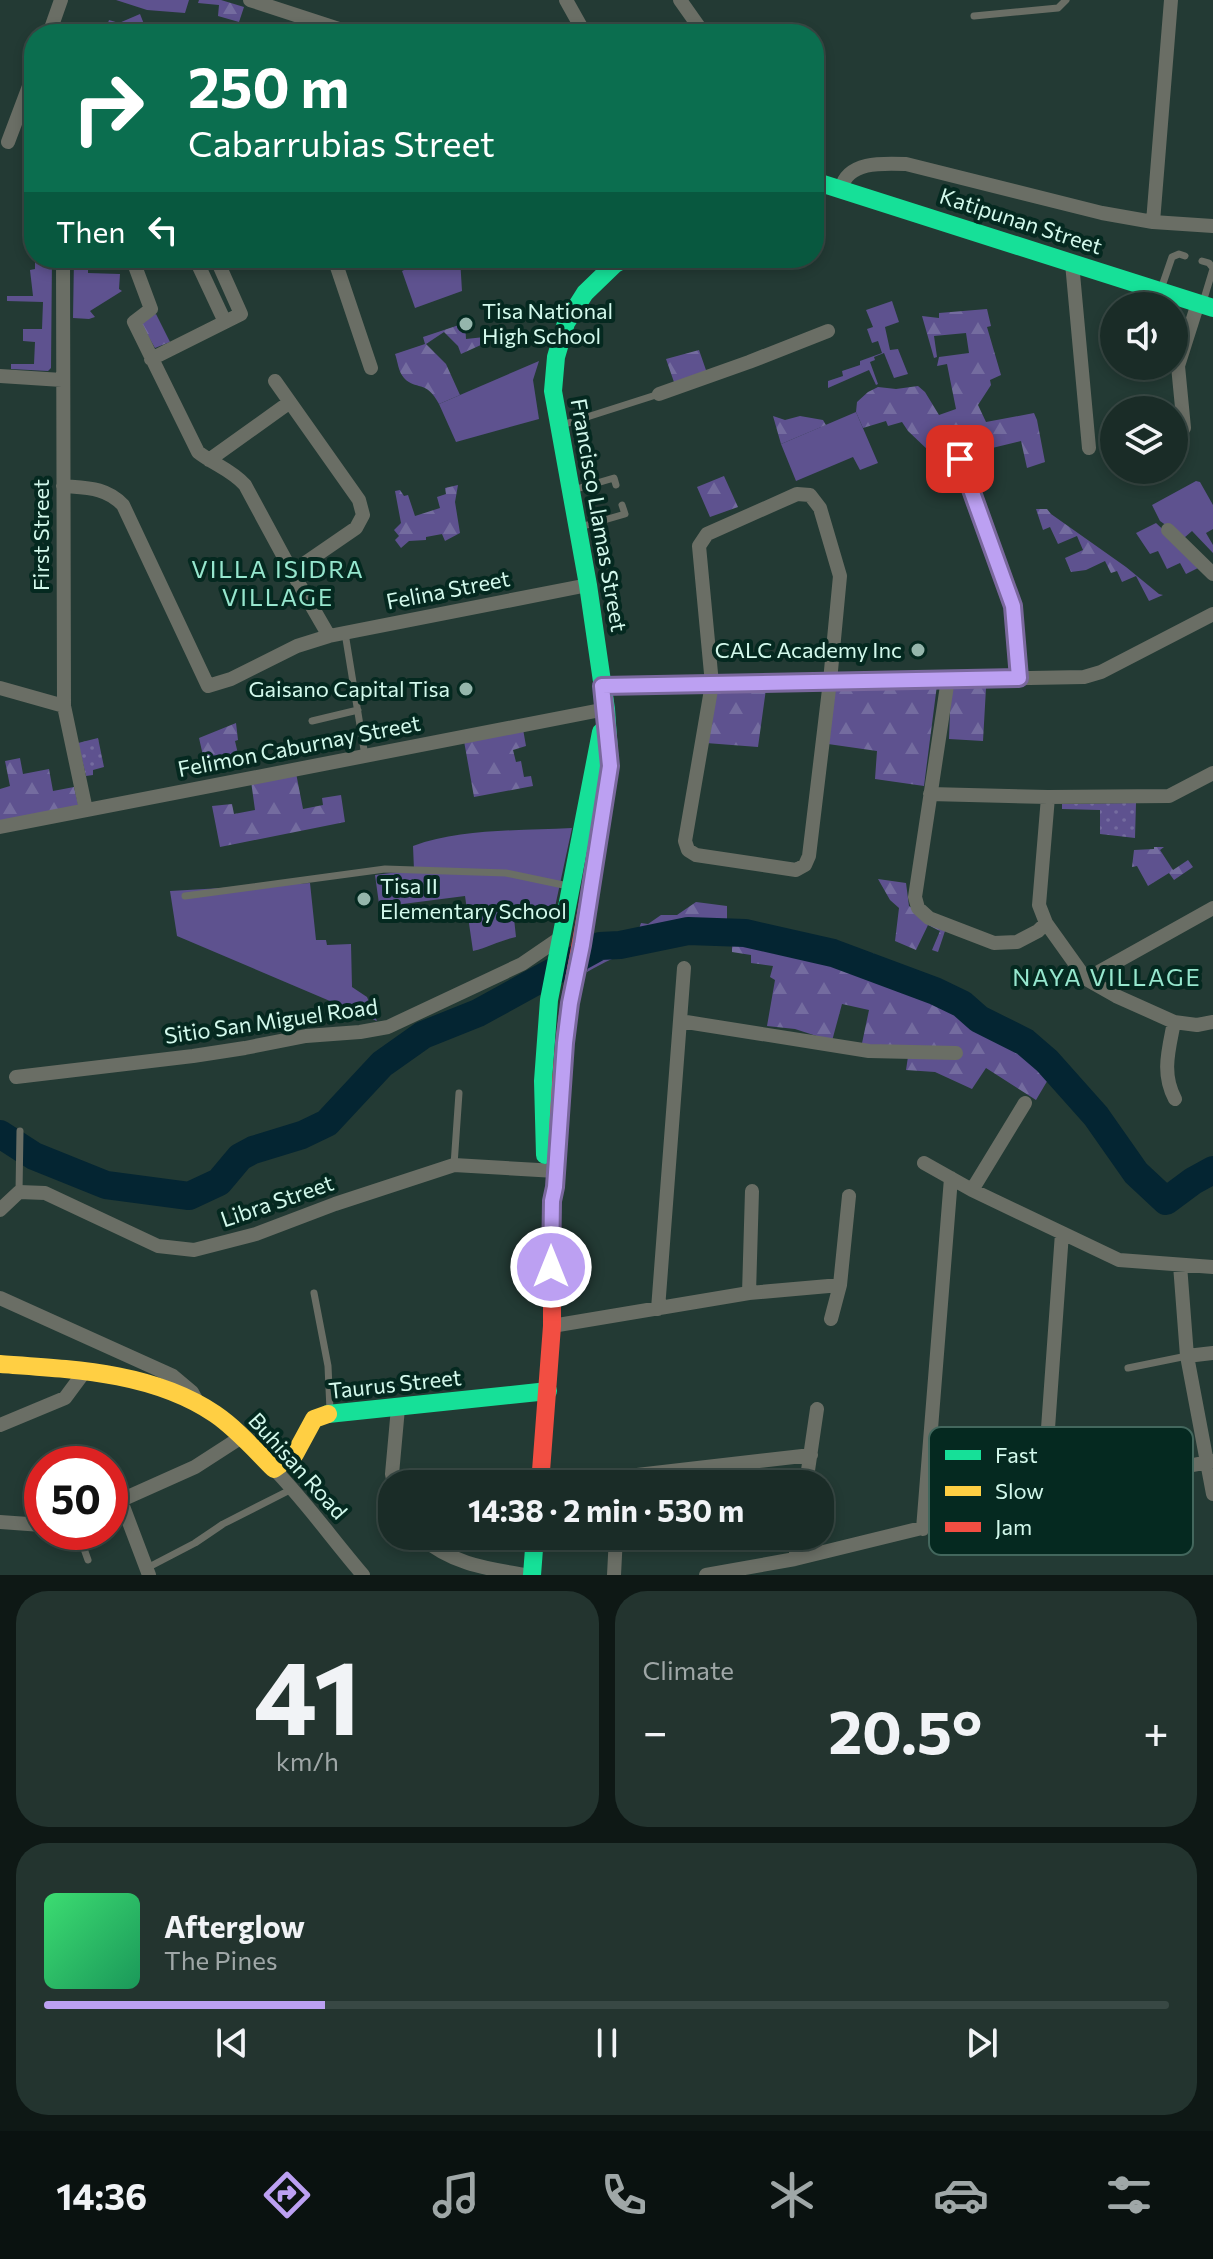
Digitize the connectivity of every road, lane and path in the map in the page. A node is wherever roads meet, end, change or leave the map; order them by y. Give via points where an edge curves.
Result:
1 (61, 0) edge
2 (250, 0) edge
3 (566, 0) edge
4 (680, 0) edge
5 (1066, 0) edge
6 (1171, 0) edge
7 (974, 16) dead end
8 (53, 24) edge
9 (323, 24) edge
10 (579, 24) edge
11 (697, 24) edge
12 (24, 100) edge
13 (8, 142) dead end
14 (824, 184) edge
15 (841, 189) junction
16 (1153, 222) junction
17 (1213, 226) edge
18 (1185, 256) dead end
19 (1202, 261) dead end
20 (1072, 263) junction
21 (63, 268) edge
22 (136, 268) edge
23 (200, 268) edge
24 (220, 268) edge
25 (337, 268) edge
26 (611, 268) edge
27 (1213, 269) edge
28 (1161, 291) junction
29 (1204, 305) edge
30 (225, 322) junction
31 (828, 331) dead end
32 (151, 359) junction
33 (371, 368) dead end
34 (0, 376) edge
35 (62, 380) junction
36 (275, 381) dead end
37 (659, 394) joint
38 (1181, 396) edge
39 (290, 402) junction
40 (559, 426) junction
41 (1089, 448) dead end
42 (960, 459) dead end
43 (209, 460) junction
44 (616, 485) dead end
45 (63, 486) junction
46 (571, 491) junction
47 (622, 505) dead end
48 (578, 528) junction
49 (1168, 530) dead end
50 (292, 572) junction
51 (1213, 574) edge
52 (588, 585) junction
53 (1213, 614) edge
54 (345, 633) junction
55 (329, 636) junction
56 (1019, 678) junction
57 (948, 679) junction
58 (830, 681) junction
59 (712, 684) junction
60 (602, 686) junction
61 (0, 688) edge
62 (64, 706) junction
63 (606, 709) junction
64 (358, 710) junction
65 (312, 721) dead end
66 (365, 756) junction
67 (1213, 773) edge
68 (930, 794) junction
69 (1048, 797) junction
70 (86, 810) junction
71 (0, 827) edge
72 (570, 886) junction
73 (185, 896) dead end
74 (1213, 908) edge
75 (1046, 923) junction
76 (560, 942) junction
77 (684, 968) dead end
78 (1086, 979) junction
79 (680, 1021) junction
80 (1174, 1022) junction
81 (1213, 1022) edge
82 (956, 1053) dead end
83 (16, 1077) dead end
84 (459, 1093) dead end
85 (1175, 1099) dead end
86 (1025, 1103) dead end
87 (20, 1131) dead end
88 (924, 1163) dead end
89 (454, 1165) junction
90 (551, 1171) junction
91 (951, 1178) junction
92 (972, 1190) junction
93 (752, 1191) dead end
94 (19, 1192) junction
95 (849, 1196) dead end
96 (0, 1210) edge
97 (1062, 1233) junction
98 (1180, 1265) junction
99 (1213, 1267) edge
100 (840, 1285) junction
101 (314, 1293) dead end
102 (749, 1293) junction
103 (0, 1298) edge
104 (658, 1309) junction
105 (831, 1319) dead end
106 (552, 1326) junction
107 (1213, 1353) edge
108 (1187, 1356) junction
109 (0, 1364) edge
110 (1128, 1368) dead end
111 (85, 1371) junction
112 (548, 1391) junction
113 (199, 1405) junction
114 (398, 1408) junction
115 (817, 1409) dead end
116 (330, 1413) junction
117 (0, 1425) edge
118 (931, 1427) edge
119 (1048, 1427) edge
120 (243, 1436) junction
121 (1207, 1439) edge
122 (929, 1454) edge
123 (811, 1455) junction
124 (1210, 1462) edge
125 (274, 1469) junction
126 (392, 1470) edge
127 (541, 1470) edge
128 (680, 1470) edge
129 (808, 1470) edge
130 (292, 1488) junction
131 (1213, 1494) edge
132 (128, 1498) edge
133 (0, 1522) edge
134 (24, 1524) edge
135 (929, 1527) edge
136 (128, 1529) edge
137 (923, 1529) junction
138 (84, 1550) edge
139 (437, 1550) edge
140 (534, 1550) edge
141 (615, 1550) edge
142 (797, 1550) edge
143 (795, 1559) junction
144 (88, 1560) dead end
145 (776, 1569) edge
146 (148, 1572) edge
147 (363, 1575) edge
148 (525, 1575) edge
149 (532, 1575) edge
150 (614, 1575) edge
151 (706, 1575) edge

1 - 8 street
2 - 9 street
3 - 10 street
4 - 11 street
5 - 7 lane via 1058,8
6 - 16 street
12 - 13 street
14 - 15 main road, Katipunan Street
15 - 16 street via 856,168 906,164
15 - 20 main road, Katipunan Street
16 - 17 street
18 - 28 lane via 1172,257
19 - 27 lane
20 - 28 main road, Katipunan Street
20 - 41 street
21 - 35 street, First Street
22 - 32 street via 151,309 134,322
23 - 30 street
24 - 30 street via 241,314
25 - 33 street
26 - 40 main road, Francisco Llamas Street via 585,293 566,323 553,391
27 - 29 lane
28 - 29 main road, Katipunan Street
29 - 38 street via 1178,366
30 - 32 street
31 - 37 street
32 - 43 street via 198,452
34 - 35 street
35 - 45 street, First Street
36 - 39 street
37 - 40 lane
39 - 43 street
39 - 50 street via 359,500 363,515 356,528
40 - 46 main road, Francisco Llamas Street
42 - 56 street via 1013,606
43 - 50 street via 245,485
44 - 46 lane via 614,478
45 - 55 street, Felina Street via 103,489 123,505 208,686
45 - 62 street, First Street
46 - 48 main road, Francisco Llamas Street
47 - 48 lane via 625,514
48 - 52 main road, Francisco Llamas Street
49 - 51 street
50 - 55 street
52 - 54 street, Felina Street
52 - 60 main road, Francisco Llamas Street
53 - 56 street via 1101,672
54 - 55 street, Felina Street
54 - 64 lane
56 - 57 street
57 - 58 street
57 - 68 street
58 - 59 street
58 - 59 street via 840,576 820,508 810,495 797,494 707,534 699,546
58 - 59 street via 809,856 796,870 688,850 685,841
59 - 60 street
60 - 63 main road, Francisco Llamas Street
61 - 62 street
62 - 70 street, First Street
63 - 66 street, Felimon Caburnay Street
63 - 72 main road, Francisco Llamas Street
63 - 90 main road, Francisco Llamas Street via 610,766 570,1003
64 - 65 lane
64 - 66 lane
66 - 70 street, Felimon Caburnay Street
67 - 69 street via 1169,796
68 - 69 street
68 - 75 street via 915,897 918,908 929,918 994,943 1017,942
69 - 75 street via 1039,887
70 - 71 street, Felimon Caburnay Street
72 - 73 lane via 506,873 385,869
72 - 76 main road, Francisco Llamas Street
74 - 78 street
75 - 78 street
76 - 83 street, Sitio San Miguel Road via 388,1027
76 - 90 main road, Francisco Llamas Street via 543,1081
77 - 79 street
78 - 80 street
79 - 82 street via 869,1051
79 - 104 street
80 - 81 street
80 - 85 street via 1166,1074
84 - 89 lane
86 - 92 street
87 - 94 lane
88 - 91 street
89 - 90 street, Libra Street
89 - 94 street, Libra Street via 256,1234 194,1250 158,1246 45,1193
90 - 106 main road, Francisco Llamas Street via 546,1186 552,1201
91 - 92 street
91 - 118 street
92 - 97 street
93 - 102 street
94 - 96 street
95 - 100 street
97 - 98 street via 1119,1260
97 - 119 street
98 - 99 street
98 - 108 street
100 - 102 street
100 - 105 street
101 - 116 lane via 328,1366
102 - 104 street
103 - 113 street via 173,1376
104 - 106 street
106 - 112 main road, Francisco Llamas Street
107 - 108 street
108 - 110 lane
108 - 121 street
109 - 111 main road, Buhisan Road
111 - 113 main road, Buhisan Road via 158,1388
111 - 117 street via 65,1398
112 - 114 main road, Taurus Street
112 - 127 main road, Francisco Llamas Street
113 - 120 main road, Buhisan Road
114 - 116 main road, Taurus Street
114 - 126 street
115 - 123 street
116 - 125 main road, Taurus Street via 314,1419 295,1454
120 - 125 main road, Buhisan Road
120 - 132 street via 195,1467
121 - 124 street
122 - 137 street
123 - 128 street
123 - 129 street
124 - 131 street
125 - 130 street, Buhisan Road
130 - 146 lane
130 - 147 street, Buhisan Road
133 - 134 street
135 - 137 street
136 - 146 street
137 - 143 street
138 - 144 lane
139 - 148 street via 468,1565
140 - 149 main road
141 - 150 street
142 - 143 street
143 - 145 street
145 - 151 street

